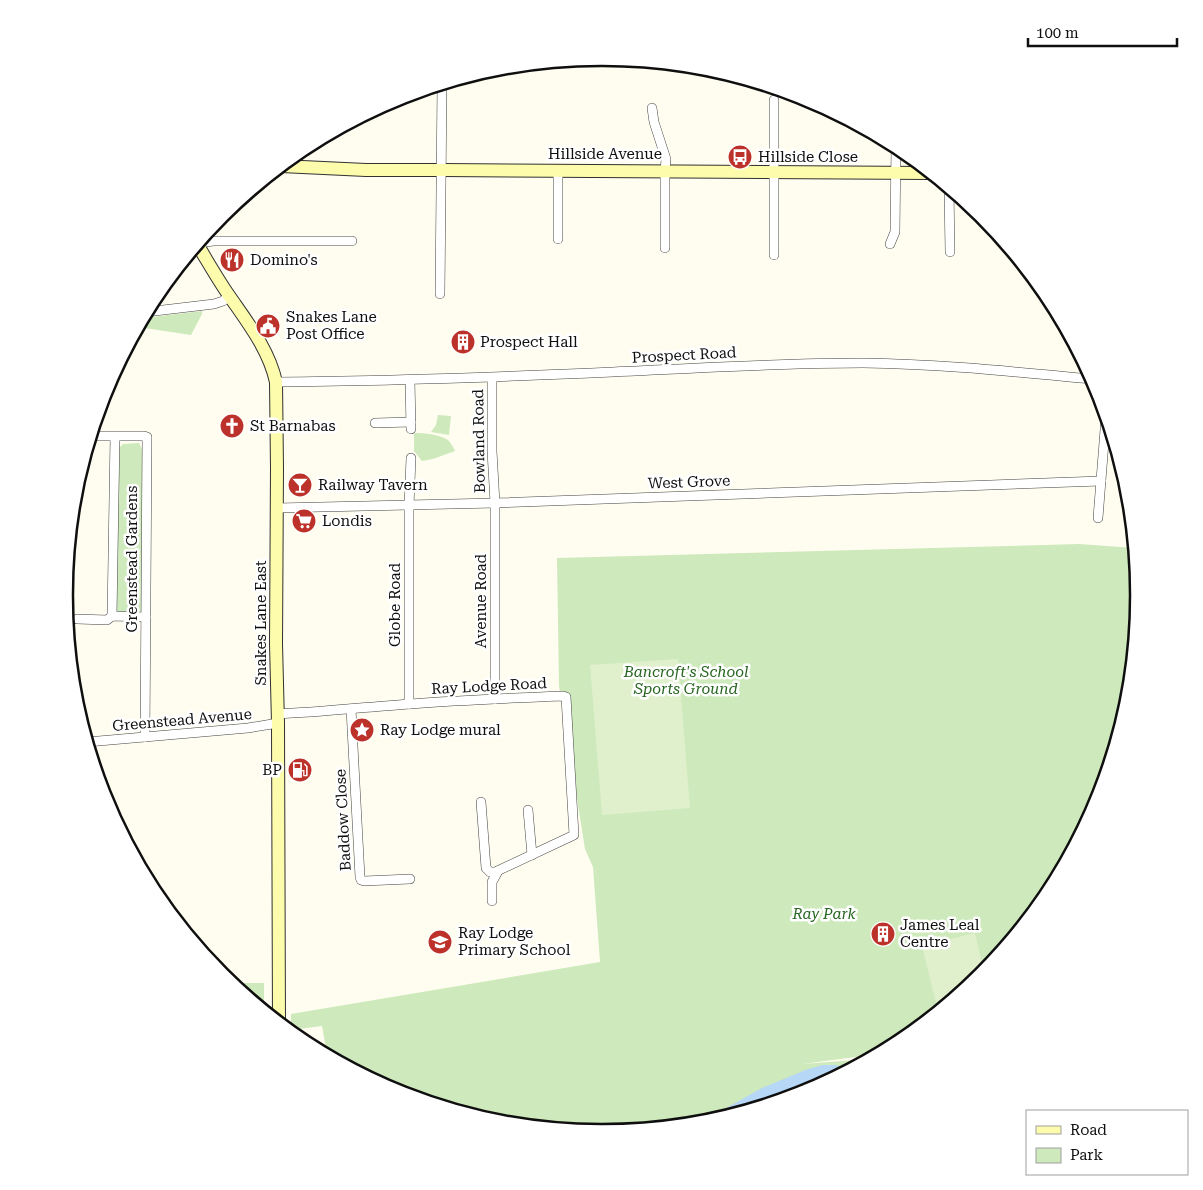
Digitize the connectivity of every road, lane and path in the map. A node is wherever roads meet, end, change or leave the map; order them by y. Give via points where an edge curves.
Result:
1 (442, 91) edge
2 (774, 100) dead end
3 (652, 108) dead end
4 (896, 155) edge
5 (293, 167) edge
6 (442, 170) junction
7 (558, 170) junction
8 (665, 171) junction
9 (774, 172) junction
10 (895, 172) junction
11 (919, 173) edge
12 (949, 196) edge
13 (558, 239) dead end
14 (352, 241) dead end
15 (208, 242) edge
16 (890, 244) dead end
17 (666, 248) dead end
18 (201, 250) edge
19 (950, 252) dead end
20 (774, 255) dead end
21 (440, 294) dead end
22 (229, 296) junction
23 (156, 311) edge
24 (492, 378) junction
25 (1084, 378) edge
26 (410, 380) junction
27 (276, 382) junction
28 (375, 423) dead end
29 (1105, 434) edge
30 (98, 436) edge
31 (115, 437) junction
32 (410, 458) dead end
33 (1101, 480) junction
34 (495, 503) junction
35 (409, 506) junction
36 (277, 508) junction
37 (1098, 518) dead end
38 (112, 616) junction
39 (146, 617) junction
40 (77, 619) dead end
41 (495, 699) junction
42 (409, 704) junction
43 (351, 709) junction
44 (278, 719) junction
45 (145, 738) junction
46 (94, 742) edge
47 (481, 802) dead end
48 (528, 810) dead end
49 (532, 855) junction
50 (496, 872) junction
51 (410, 879) dead end
52 (492, 901) dead end
53 (276, 1011) edge

1 - 6 street
2 - 9 street
3 - 8 street via 666,159
4 - 10 street
5 - 6 street, Hillside Avenue
6 - 7 street, Hillside Avenue
6 - 21 street
7 - 8 street, Hillside Avenue
7 - 13 street
8 - 9 street, Hillside Avenue
8 - 17 street
9 - 10 street, Hillside Avenue
9 - 20 street
10 - 11 street, Hillside Avenue
10 - 16 street via 895,232
12 - 19 street
14 - 15 street
18 - 22 street, Snakes Lane East
22 - 23 street via 214,304
22 - 27 street, Snakes Lane East via 251,326 273,368
24 - 25 street, Prospect Road via 863,363
24 - 26 street, Prospect Road
24 - 34 street, Bowland Road
26 - 27 street, Prospect Road
26 - 28 street via 411,425
27 - 36 street, Snakes Lane East
29 - 33 street
30 - 31 street, Greenstead Gardens
31 - 38 street
31 - 39 street, Greenstead Gardens via 147,437
32 - 35 street, Globe Road
33 - 34 street, West Grove
33 - 37 street
34 - 35 street, West Grove
34 - 41 street, Avenue Road
35 - 36 street, West Grove
35 - 42 street, Globe Road
36 - 44 street, Snakes Lane East
38 - 39 street
38 - 40 street via 107,620
39 - 45 street, Greenstead Gardens
41 - 42 street, Ray Lodge Road
41 - 49 street, Ray Lodge Road via 563,696 567,699 574,835
42 - 43 street, Ray Lodge Road
43 - 44 street, Ray Lodge Road
43 - 51 street, Baddow Close via 361,880
44 - 45 street, Greenstead Avenue via 248,728
44 - 53 street, Snakes Lane East
45 - 46 street, Greenstead Avenue
47 - 50 street via 486,868
48 - 49 street
49 - 50 street, Ray Lodge Road
50 - 52 street via 492,882

